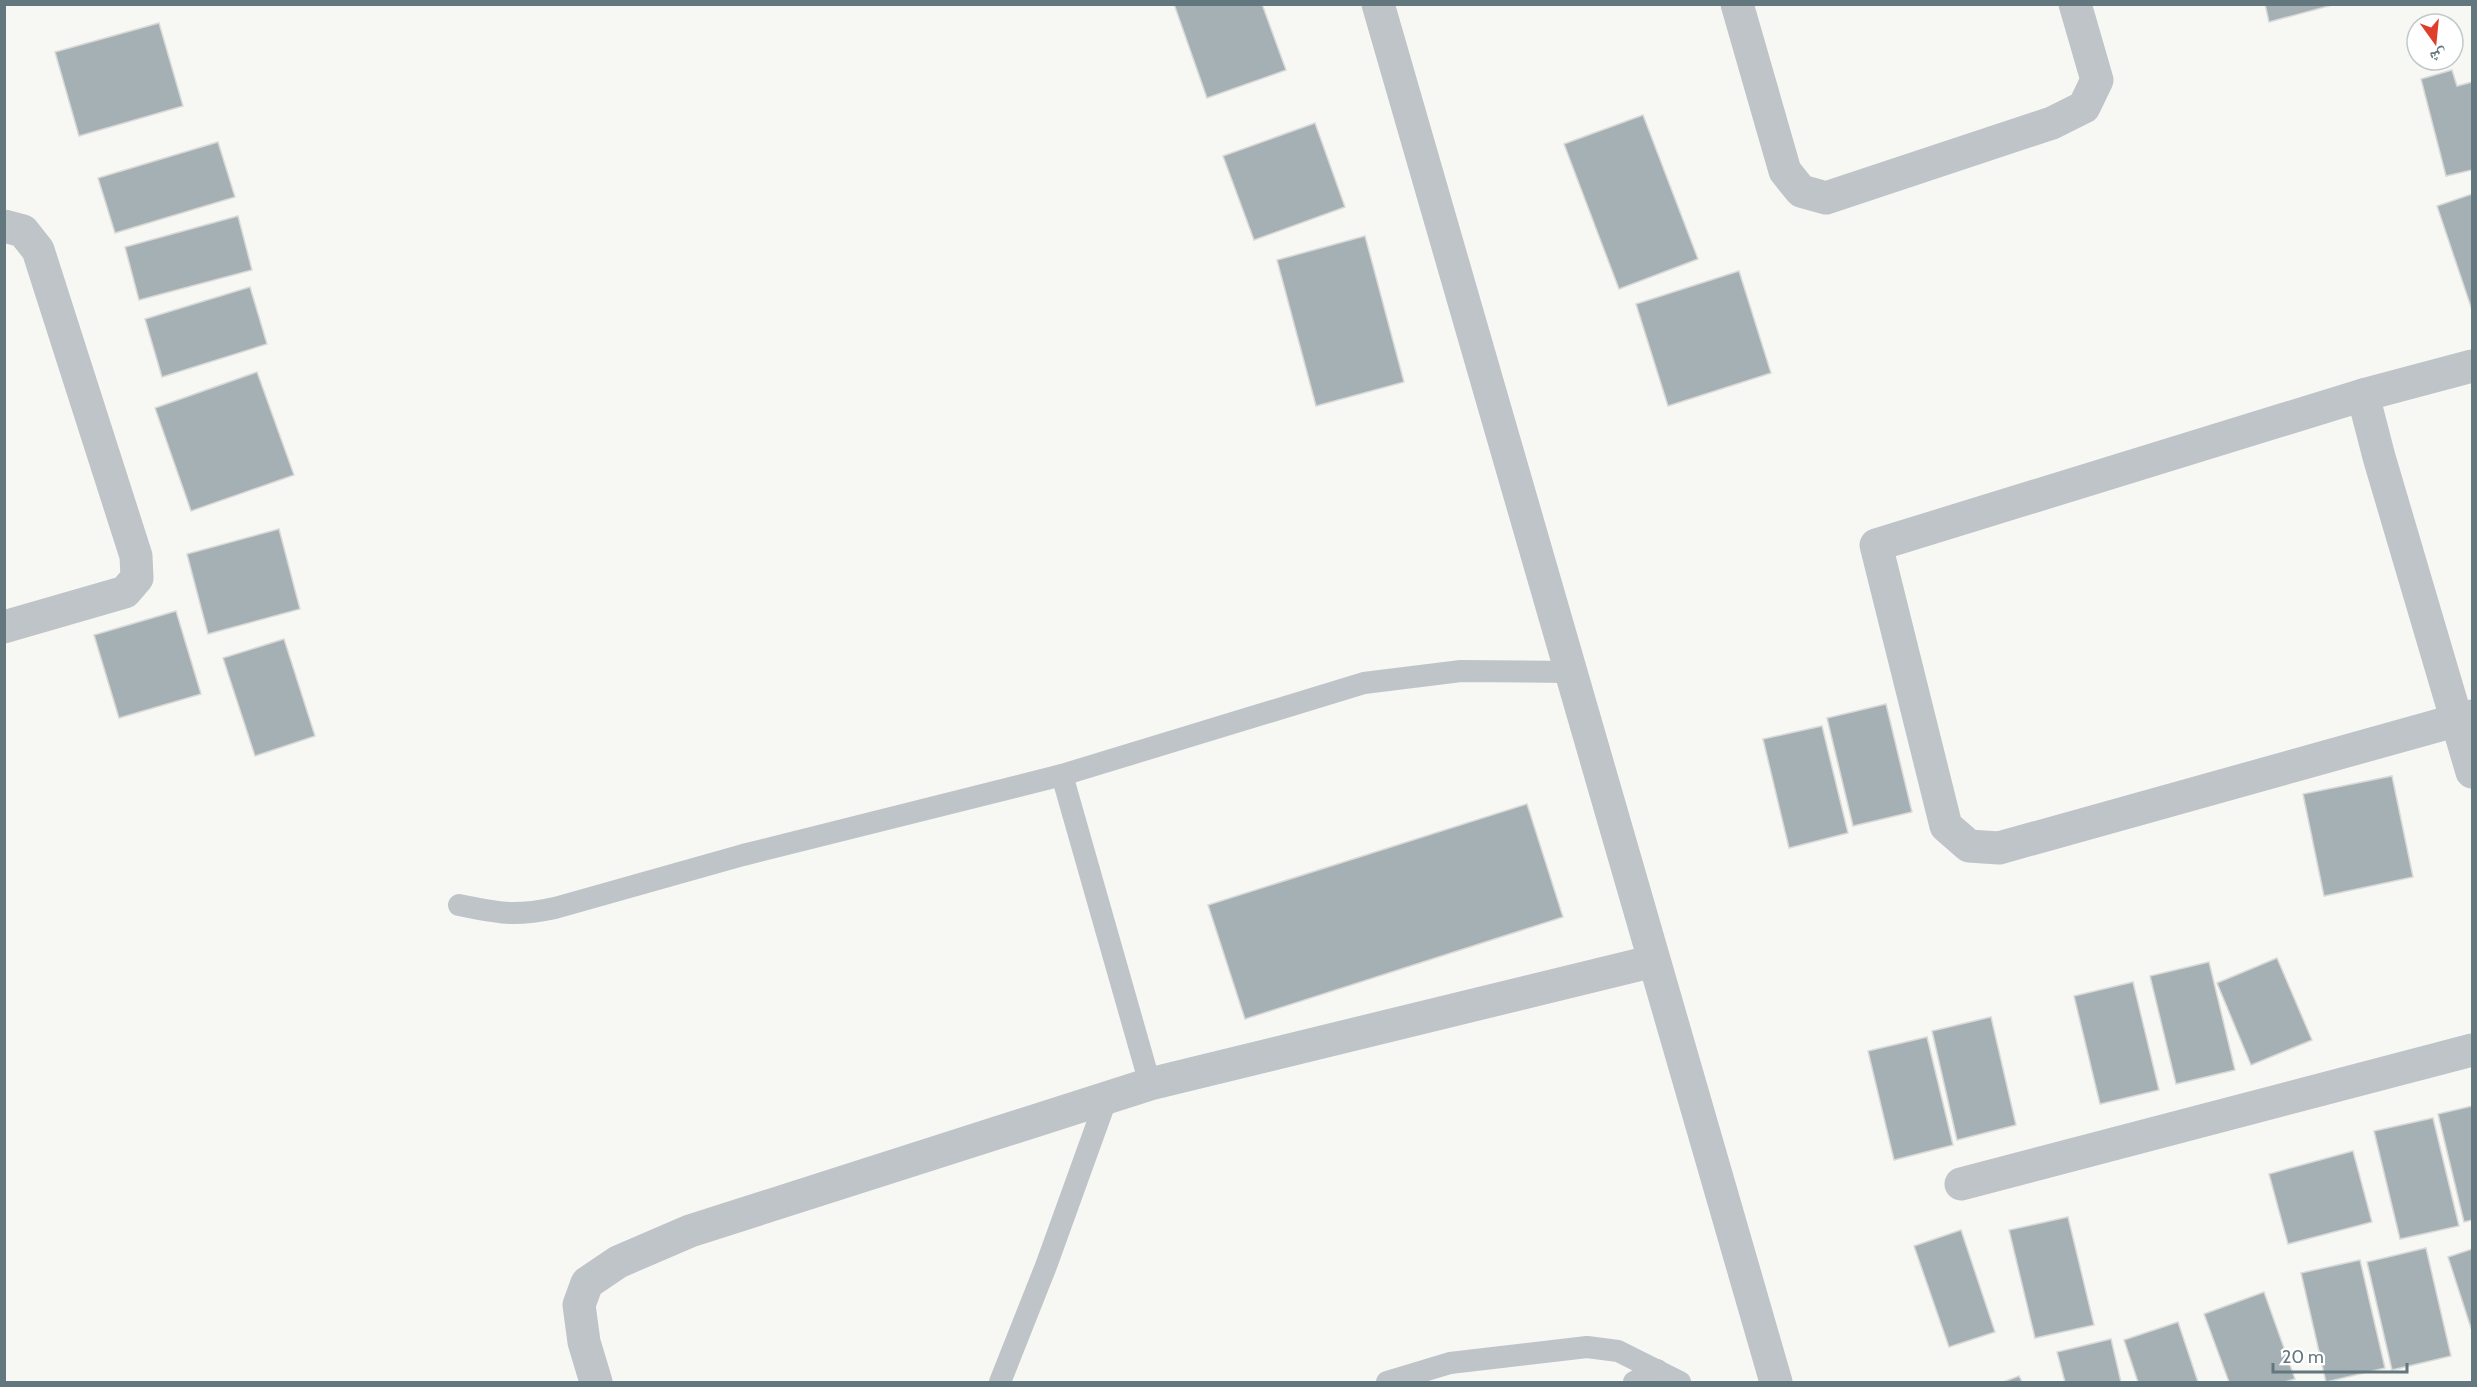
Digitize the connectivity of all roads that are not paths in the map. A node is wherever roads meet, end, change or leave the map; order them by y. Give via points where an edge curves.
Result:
1 (1378, 4) edge
2 (1737, 4) edge
3 (2075, 4) edge
4 (4, 226) edge
5 (2472, 366) edge
6 (2363, 395) junction
7 (4, 627) edge
8 (1571, 672) junction
9 (2465, 718) edge
10 (2472, 772) edge
11 (1062, 775) junction
12 (459, 905) dead end
13 (1654, 961) junction
14 (2472, 1050) edge
15 (1150, 1084) junction
16 (1107, 1097) junction
17 (1961, 1184) dead end
18 (1657, 1371) junction
19 (596, 1383) edge
20 (1000, 1383) edge
21 (1387, 1383) edge
22 (1634, 1383) edge
23 (1680, 1383) edge
24 (1776, 1383) edge

1 - 8 street
2 - 3 street via 1785,171 1801,191 1826,198 2052,123 2084,107 2097,80
4 - 7 street via 23,231 38,250 136,556 137,578 125,592
5 - 6 street
6 - 9 street via 2382,468
6 - 9 street via 1875,545 1946,826 1969,846 1999,848
8 - 11 lane via 1461,671 1364,683
8 - 13 street
9 - 10 street
11 - 12 lane via 743,855 526,915
11 - 15 lane
13 - 15 street
13 - 24 street
14 - 17 street
15 - 16 street
16 - 19 street via 690,1231 618,1262 587,1283 579,1305
16 - 20 lane
18 - 21 lane via 1618,1351 1587,1347 1450,1363
18 - 22 lane
18 - 23 lane

